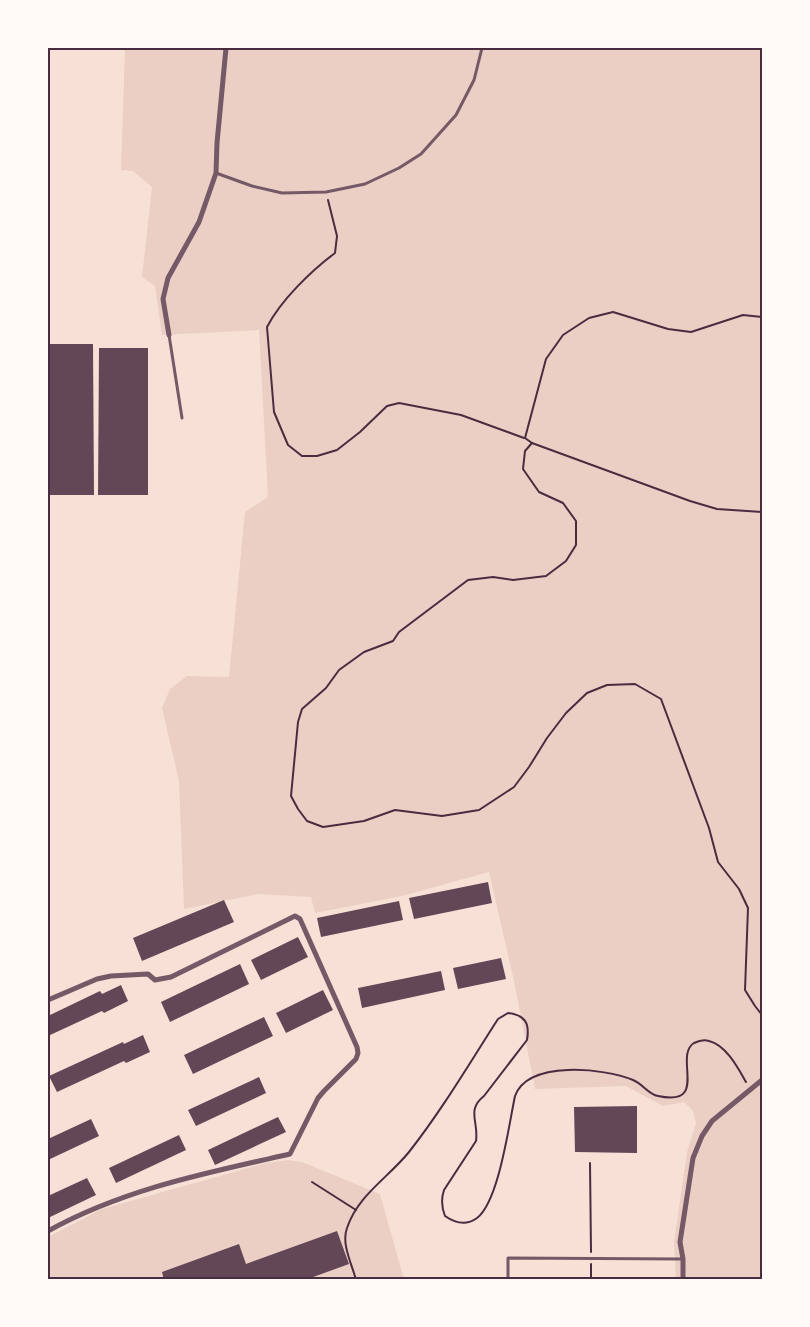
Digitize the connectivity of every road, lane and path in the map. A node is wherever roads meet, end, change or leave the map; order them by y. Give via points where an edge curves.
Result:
1 (226, 48) edge
2 (482, 48) edge
3 (216, 173) junction
4 (326, 192) junction
5 (762, 317) edge
6 (169, 336) joint
7 (182, 418) dead end
8 (526, 438) junction
9 (532, 443) junction
10 (762, 512) edge
11 (48, 1000) edge
12 (762, 1015) edge
13 (762, 1080) edge
14 (751, 1090) junction
15 (590, 1163) dead end
16 (312, 1182) dead end
17 (356, 1210) junction
18 (48, 1231) edge
19 (591, 1258) junction
20 (683, 1259) junction
21 (356, 1280) edge
22 (508, 1280) edge
23 (591, 1280) edge
24 (683, 1280) edge

1 - 3 street
2 - 4 lane via 474,80 456,114 421,154 365,184
3 - 4 lane via 282,194
3 - 6 street via 199,222 168,278 163,299
4 - 8 path via 337,236 334,253 313,270 267,327 274,412 288,445 302,456 317,456 336,450 387,406 399,403 461,415
5 - 8 path via 743,315 690,332 668,329 613,312 589,318 562,336 546,359
6 - 7 lane
8 - 9 path
9 - 10 path via 690,501 717,509
9 - 12 path via 526,451 523,468 539,492 563,503 576,522 576,545 566,561 546,576 468,580 399,632 393,641 364,652 339,670 326,688 302,709 291,796 307,821 323,827 364,821 395,810 442,816 479,810 514,787 566,713 587,693 607,685 635,684 661,699 710,828 718,862 739,889 748,908 745,990
11 - 18 street via 111,976 148,974 155,980 172,977 295,916 300,918 358,1052 356,1059 318,1098 290,1154 183,1178 117,1199
13 - 14 street
14 - 17 path via 730,1057 720,1046 708,1040 700,1040 687,1053 689,1081 687,1089 676,1097 656,1096 634,1080 575,1069 528,1079 518,1087 514,1096 500,1168 484,1209 470,1222 458,1223 445,1216 441,1198 476,1141 474,1108 527,1040 529,1029 525,1020 518,1014 508,1013 498,1019 436,1116 407,1154 363,1198
14 - 20 street via 712,1121 692,1158 680,1242
15 - 19 path
16 - 17 path
17 - 21 path via 345,1237
19 - 20 lane
19 - 22 lane via 508,1258
19 - 23 path
20 - 24 street

